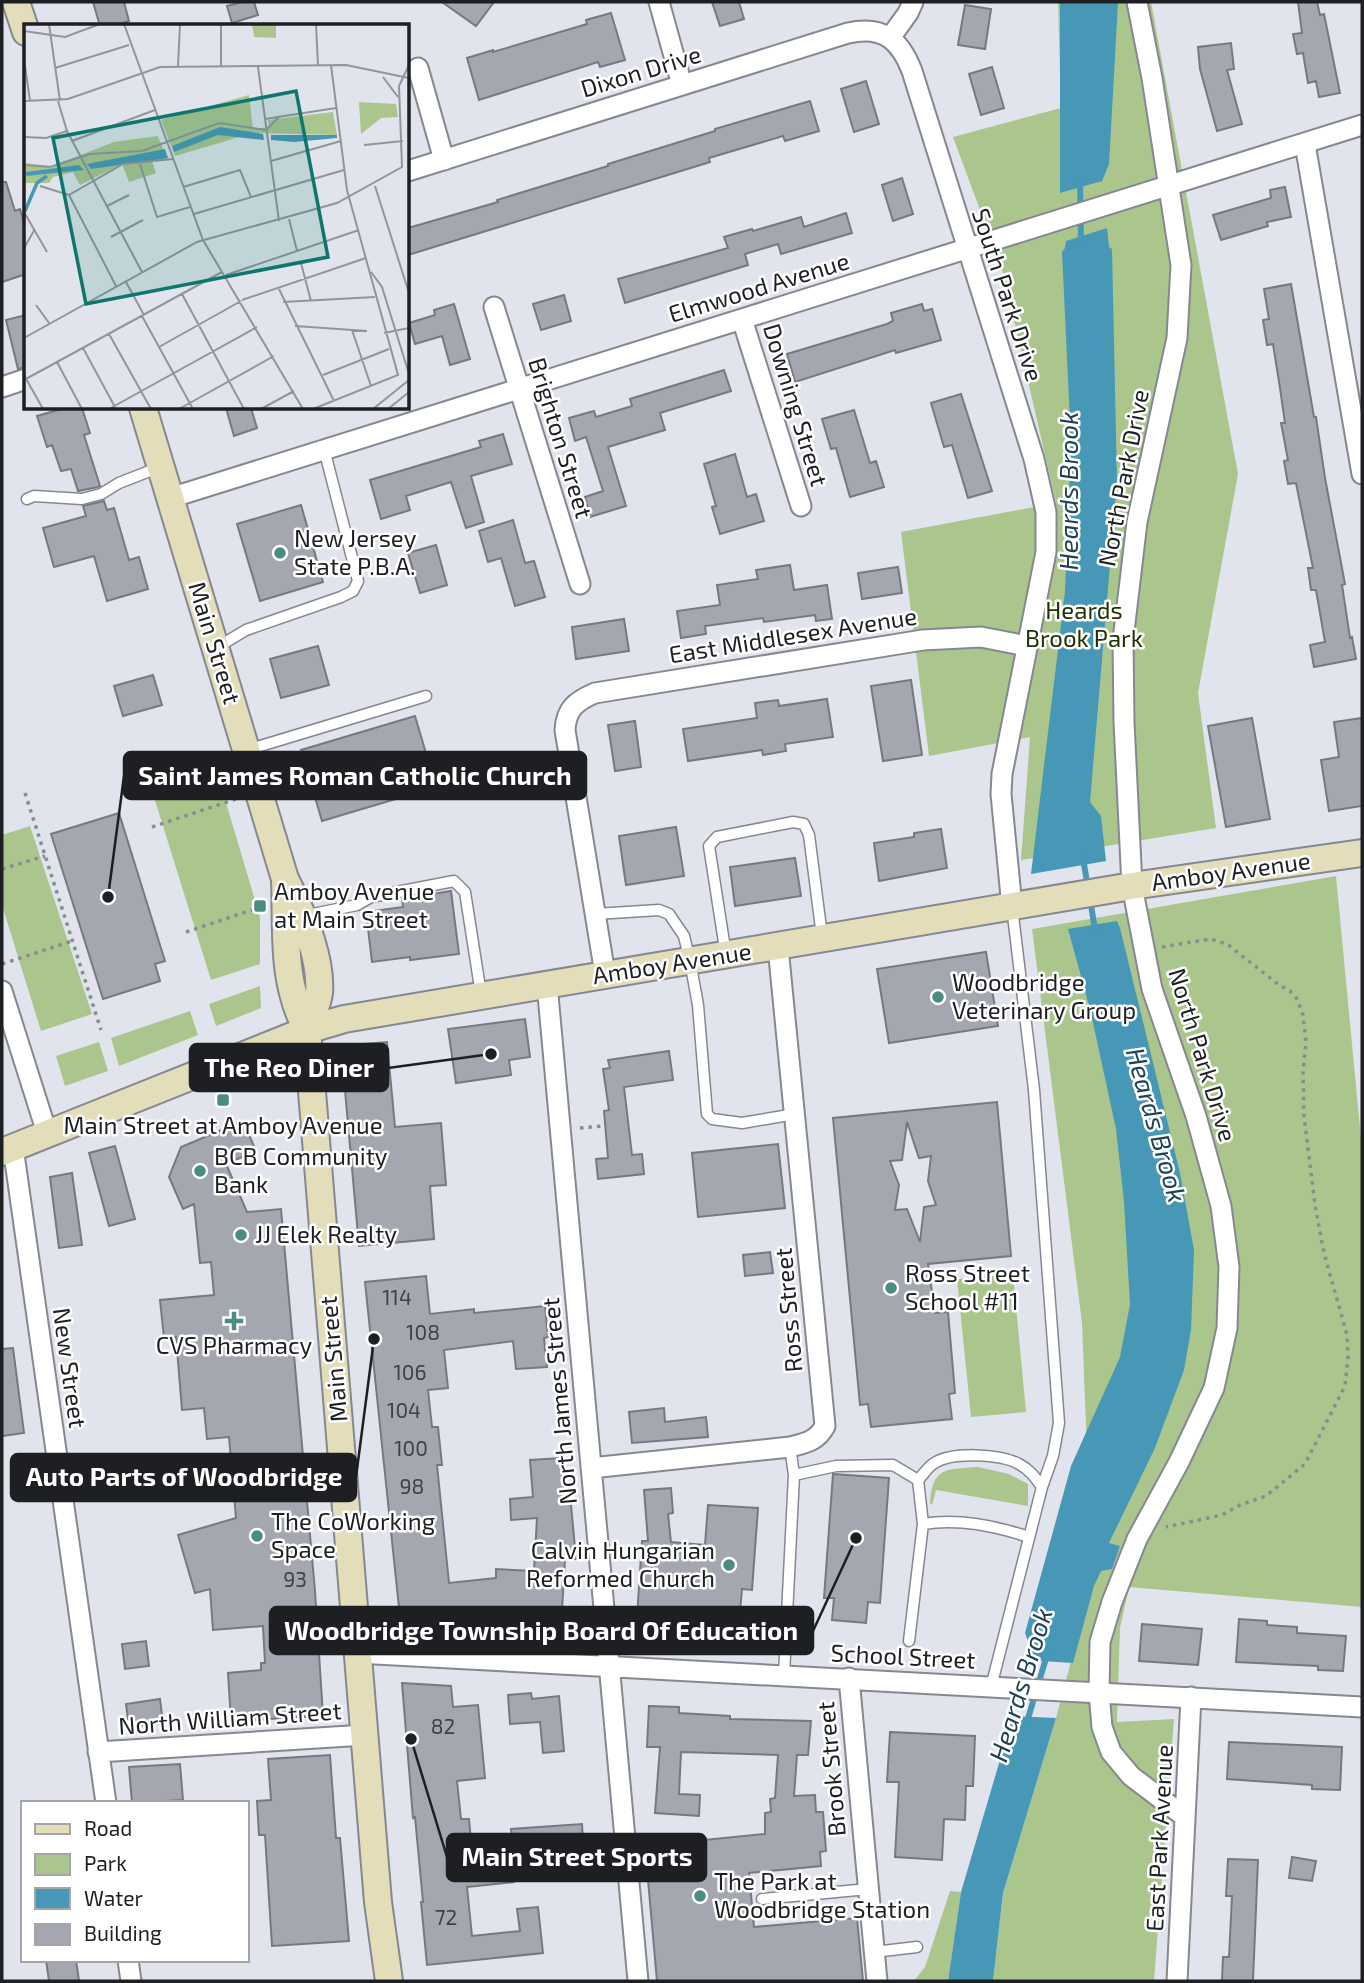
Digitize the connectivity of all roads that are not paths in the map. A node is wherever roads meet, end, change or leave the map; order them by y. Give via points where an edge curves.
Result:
1 (16, 2) edge
2 (659, 2) edge
3 (913, 2) edge
4 (1137, 2) edge
5 (24, 26) edge
6 (890, 38) junction
7 (418, 68) dead end
8 (682, 85) junction
9 (1362, 125) edge
10 (1305, 144) junction
11 (444, 160) junction
12 (410, 170) edge
13 (1169, 186) junction
14 (966, 248) junction
15 (494, 307) dead end
16 (742, 319) junction
17 (24, 380) edge
18 (2, 387) edge
19 (519, 388) junction
20 (144, 410) edge
21 (324, 449) junction
22 (161, 467) junction
23 (1362, 474) edge
24 (170, 498) junction
25 (27, 499) dead end
26 (801, 506) dead end
27 (580, 584) dead end
28 (1027, 646) junction
29 (215, 648) junction
30 (426, 696) dead end
31 (246, 750) junction
32 (1362, 853) edge
33 (1121, 888) junction
34 (291, 898) junction
35 (1012, 907) junction
36 (595, 914) junction
37 (823, 940) junction
38 (778, 947) junction
39 (726, 955) junction
40 (690, 961) junction
41 (605, 974) junction
42 (547, 984) junction
43 (2, 991) edge
44 (481, 995) junction
45 (307, 1030) junction
46 (795, 1114) junction
47 (47, 1133) junction
48 (8, 1149) edge
49 (790, 1447) junction
50 (591, 1468) junction
51 (794, 1475) junction
52 (918, 1480) junction
53 (1042, 1487) junction
54 (923, 1524) junction
55 (1029, 1537) junction
56 (909, 1641) dead end
57 (357, 1653) junction
58 (610, 1667) junction
59 (784, 1675) junction
60 (849, 1678) junction
61 (990, 1687) junction
62 (1099, 1693) junction
63 (1191, 1697) junction
64 (1362, 1707) edge
65 (365, 1735) junction
66 (99, 1752) junction
67 (106, 1801) edge
68 (1185, 1817) junction
69 (868, 1889) junction
70 (762, 1899) dead end
71 (917, 1947) dead end
72 (873, 1952) junction
73 (128, 1962) edge
74 (131, 1981) edge
75 (389, 1981) edge
76 (638, 1981) edge
77 (877, 1981) edge
78 (1177, 1981) edge

1 - 5 main road
2 - 8 street
3 - 6 street
4 - 13 street, North Park Drive
6 - 8 street, Dixon Drive via 872,31 848,33
6 - 14 street, South Park Drive via 901,48 912,71
7 - 11 street
8 - 11 street, Dixon Drive
9 - 10 street, Elmwood Avenue
10 - 13 street, Elmwood Avenue
10 - 23 street
11 - 12 street, Dixon Drive
13 - 14 street, Elmwood Avenue
13 - 33 street, North Park Drive via 1181,264 1177,338 1137,522 1123,640
14 - 16 street, Elmwood Avenue
14 - 28 street, South Park Drive via 1044,500 1046,552
15 - 19 street, Brighton Street
16 - 19 street, Elmwood Avenue
16 - 26 street, Downing Street
17 - 18 street
19 - 21 street, Elmwood Avenue
19 - 27 street, Brighton Street
20 - 22 main road, Main Street
21 - 24 street, Elmwood Avenue
21 - 29 lane via 358,581 353,591 246,630
22 - 24 main road, Main Street
22 - 25 lane via 82,499
24 - 29 main road, Main Street
28 - 35 street, South Park Drive via 1002,774
28 - 36 street, East Middlesex Avenue via 981,637 923,640 595,692 583,698 571,707 565,730
29 - 31 main road, Main Street
30 - 31 lane
31 - 34 main road, Main Street
32 - 33 main road, Amboy Avenue
33 - 35 main road, Amboy Avenue
33 - 62 street, North Park Drive via 1146,949 1153,989 1222,1206 1229,1267 1227,1328 1214,1388 1112,1602 1100,1642
34 - 44 lane via 358,905 371,897 454,881 465,892
34 - 45 main road, Main Street via 318,971 319,993
35 - 37 main road, Amboy Avenue
35 - 53 lane via 1032,1062 1059,1423
36 - 40 lane via 659,910 668,914 684,936
36 - 41 street
37 - 38 main road, Amboy Avenue
37 - 39 lane via 809,835 804,824 793,822 717,837 709,846
38 - 39 main road, Amboy Avenue
38 - 46 street, Ross Street
39 - 40 main road, Amboy Avenue
40 - 41 main road, Amboy Avenue
40 - 46 lane via 707,1114 712,1119 742,1123
41 - 42 main road, Amboy Avenue
42 - 44 main road, Amboy Avenue
42 - 50 street, North James Street
43 - 47 street
44 - 45 main road, Amboy Avenue
45 - 47 main road, Amboy Avenue
45 - 57 main road, Main Street
46 - 49 street, Ross Street via 825,1426 809,1443
47 - 48 main road, Amboy Avenue
48 - 66 street, New Street
49 - 50 street, Ross Street
49 - 51 lane
50 - 58 street, North James Street
51 - 52 lane via 836,1466 893,1465
51 - 59 lane
52 - 53 lane via 934,1463 976,1455 1016,1462 1032,1472
52 - 54 lane
53 - 55 lane
54 - 55 lane via 943,1521 1000,1527
54 - 56 lane
55 - 61 lane
57 - 58 street, School Street
57 - 65 main road, Main Street
58 - 59 street, School Street
58 - 76 street, North James Street
59 - 60 street, School Street
60 - 61 street, School Street
60 - 69 street, Brook Street
61 - 62 street, School Street
62 - 63 street, School Street
62 - 68 street, North Park Drive via 1102,1727 1111,1752 1131,1776
63 - 64 street, School Street
63 - 68 street, East Park Avenue
65 - 66 street, North William Street
65 - 75 main road, Main Street
66 - 67 street, New Street
68 - 78 street, East Park Avenue
69 - 70 lane
69 - 72 street, Brook Street
71 - 72 lane
72 - 77 street, Brook Street
73 - 74 street

